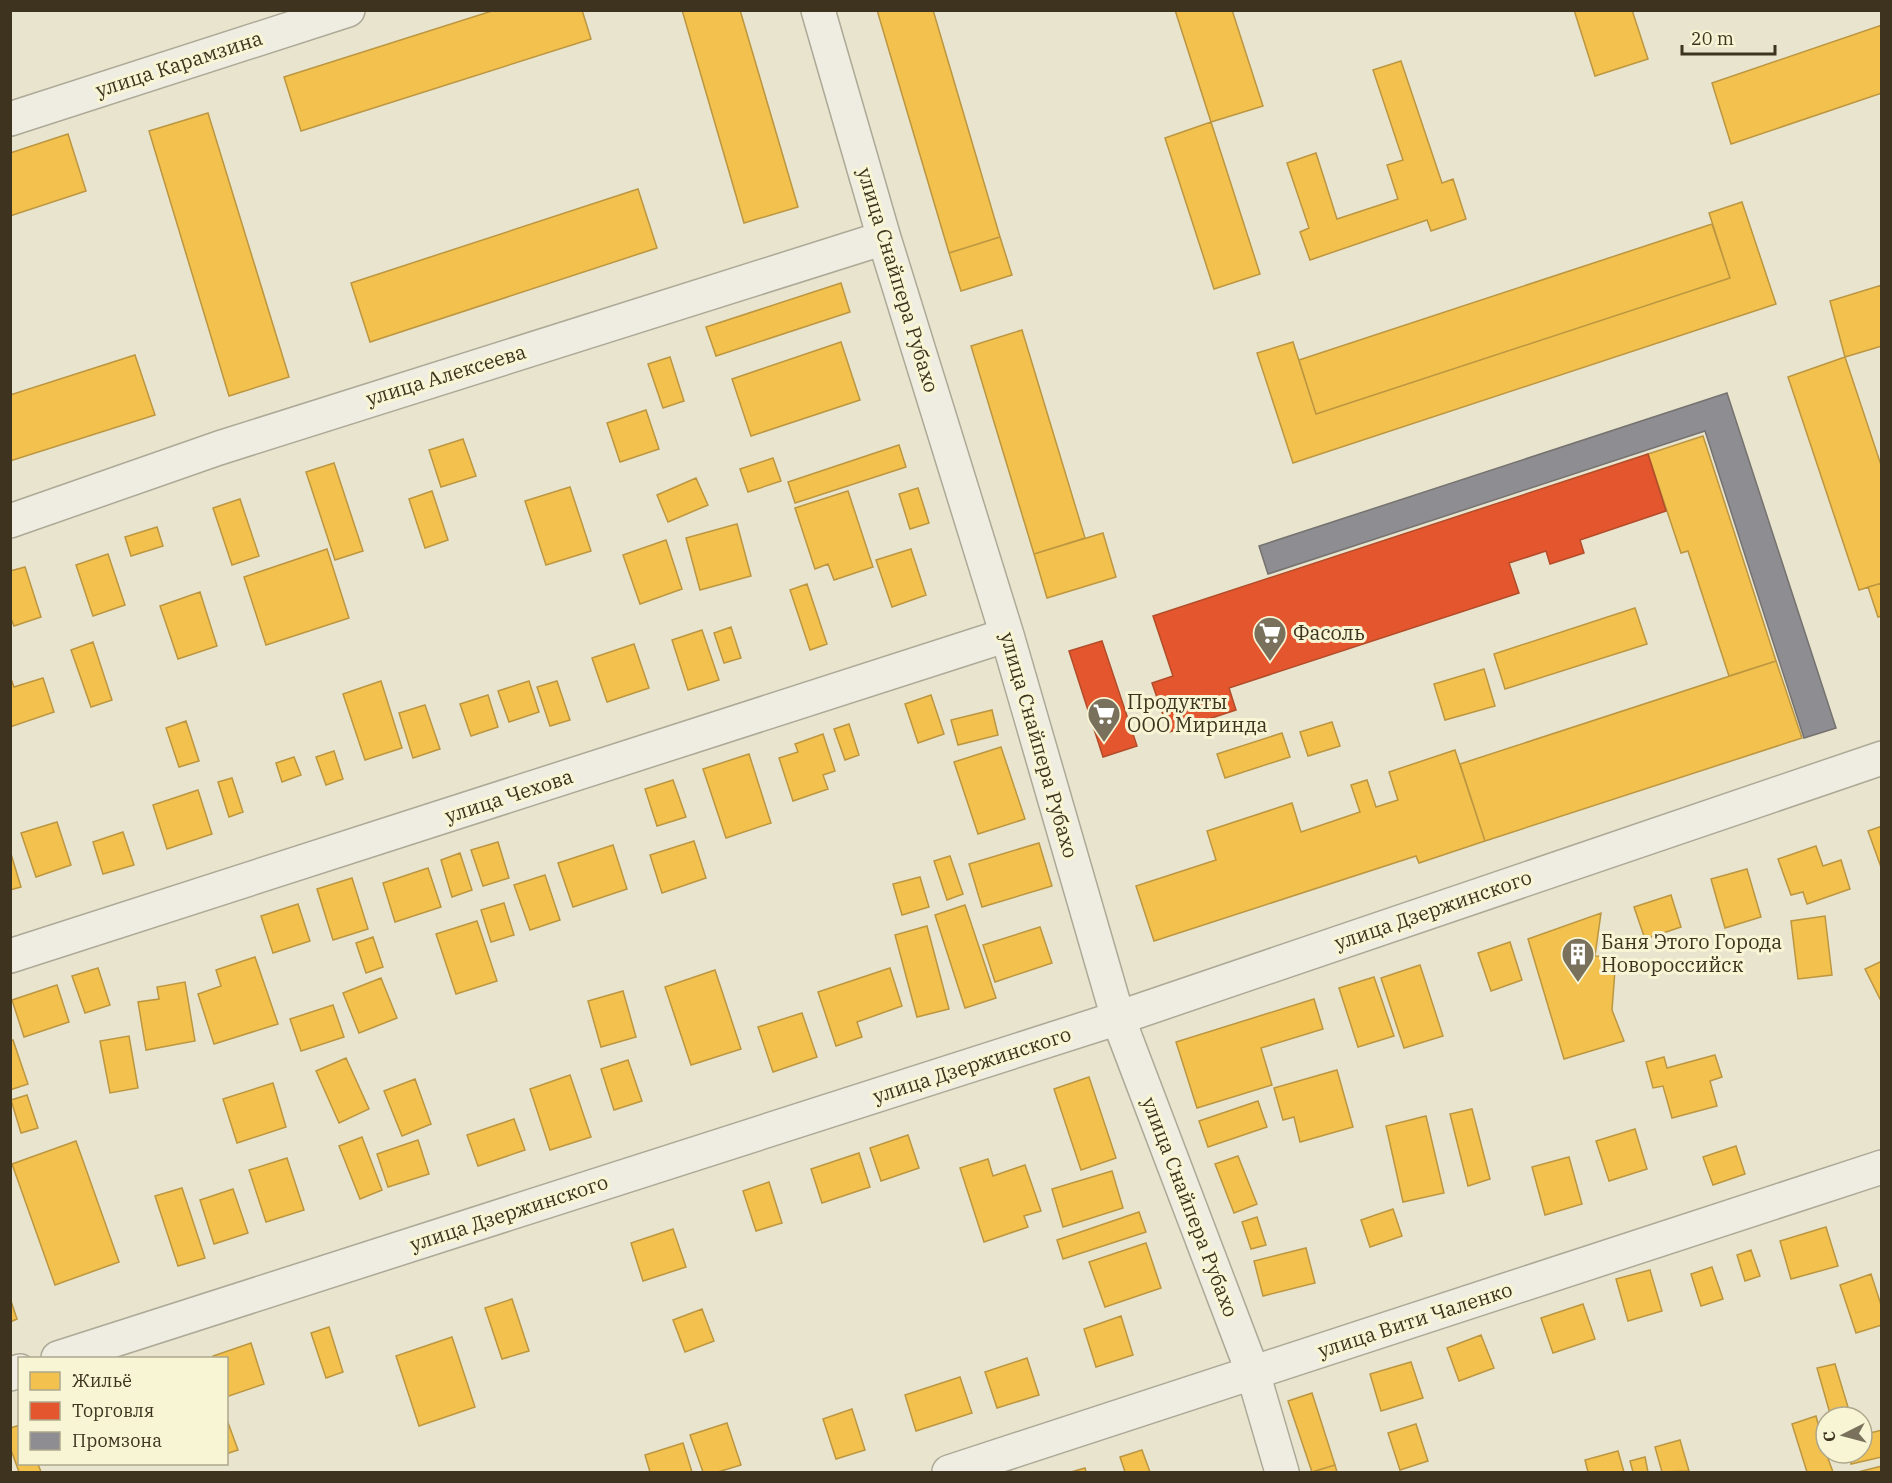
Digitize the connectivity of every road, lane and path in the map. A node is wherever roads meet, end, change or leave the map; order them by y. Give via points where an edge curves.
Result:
1 (348, 10) edge
2 (818, 10) edge
3 (10, 118) edge
4 (884, 238) junction
5 (10, 521) edge
6 (1007, 635) junction
7 (1881, 758) edge
8 (10, 956) edge
9 (1118, 1018) junction
10 (1881, 1167) edge
11 (64, 1357) edge
12 (1253, 1373) junction
13 (949, 1473) edge
14 (1282, 1473) edge

1 - 3 street, улица Карамзина
2 - 4 street, улица Снайпера Рубахо
4 - 5 street, улица Алексеева via 230,444
4 - 6 street, улица Снайпера Рубахо
6 - 8 street, улица Чехова
6 - 9 street, улица Снайпера Рубахо
7 - 9 street, улица Дзержинского
9 - 11 street, улица Дзержинского
9 - 12 street, улица Снайпера Рубахо
10 - 12 street, улица Вити Чаленко
12 - 13 street, улица Вити Чаленко
12 - 14 street, улица Снайпера Рубахо

